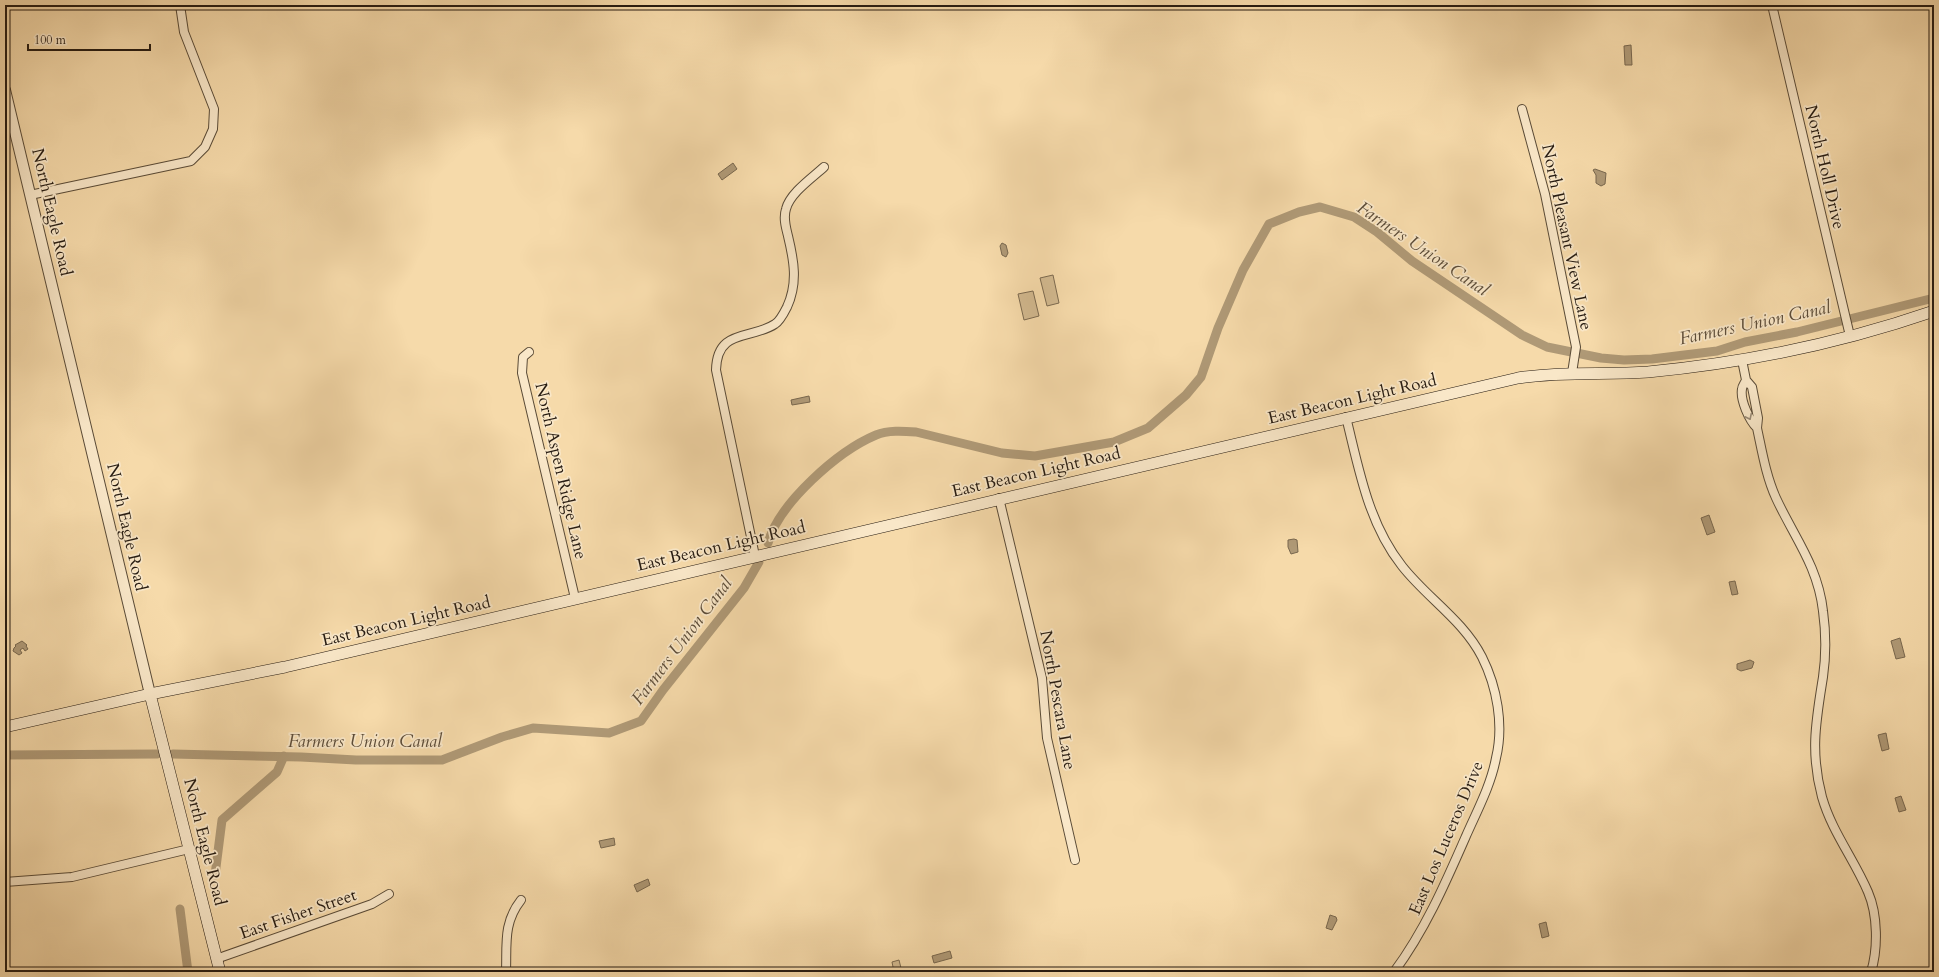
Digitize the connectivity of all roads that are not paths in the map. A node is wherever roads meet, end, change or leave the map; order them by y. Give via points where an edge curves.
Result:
1 (180, 5) edge
2 (1772, 5) edge
3 (5, 90) edge
4 (1522, 109) dead end
5 (824, 167) dead end
6 (30, 195) junction
7 (1934, 311) edge
8 (1850, 336) junction
9 (529, 352) dead end
10 (1742, 360) junction
11 (1572, 373) junction
12 (1346, 417) junction
13 (999, 498) junction
14 (755, 556) junction
15 (575, 598) junction
16 (150, 694) junction
17 (5, 727) edge
18 (189, 849) junction
19 (1075, 860) dead end
20 (5, 882) edge
21 (389, 894) dead end
22 (521, 900) dead end
23 (216, 958) junction
24 (220, 972) edge
25 (506, 972) edge
26 (1394, 972) edge
27 (1871, 972) edge

1 - 6 street via 184,32 214,109 213,129 205,147 191,161
2 - 8 street, North Holl Drive
3 - 6 street, North Eagle Road
4 - 11 street, North Pleasant View Lane via 1545,194 1575,352
5 - 14 street via 794,195 786,209 785,223 795,265 795,279 784,313 776,324 744,334 727,343 716,359 716,370
6 - 16 street, North Eagle Road
7 - 8 main road, East Beacon Light Road
8 - 10 main road, East Beacon Light Road via 1798,350
9 - 15 street, North Aspen Ridge Lane via 523,357 522,373
10 - 11 main road, East Beacon Light Road via 1640,372
10 - 27 street via 1746,380 1741,390 1749,420 1757,428 1768,476 1776,496 1814,572 1823,610 1823,677 1815,730 1817,771 1822,797 1836,833 1868,892 1873,909 1875,958
11 - 12 main road, East Beacon Light Road via 1518,378
12 - 13 main road, East Beacon Light Road
12 - 26 street, East Los Luceros Drive via 1362,484 1379,530 1401,566 1471,638 1492,678 1499,725 1497,757 1486,791 1424,927
13 - 14 main road, East Beacon Light Road
13 - 19 street, North Pescara Lane via 1042,678 1047,738
14 - 15 main road, East Beacon Light Road
15 - 16 main road, East Beacon Light Road via 285,667
16 - 17 main road, East Beacon Light Road
16 - 18 main road, North Eagle Road
18 - 20 street via 72,877
18 - 23 main road, North Eagle Road
21 - 23 street, East Fisher Street via 372,904
22 - 25 street via 512,911 508,923
23 - 24 main road, North Eagle Road

